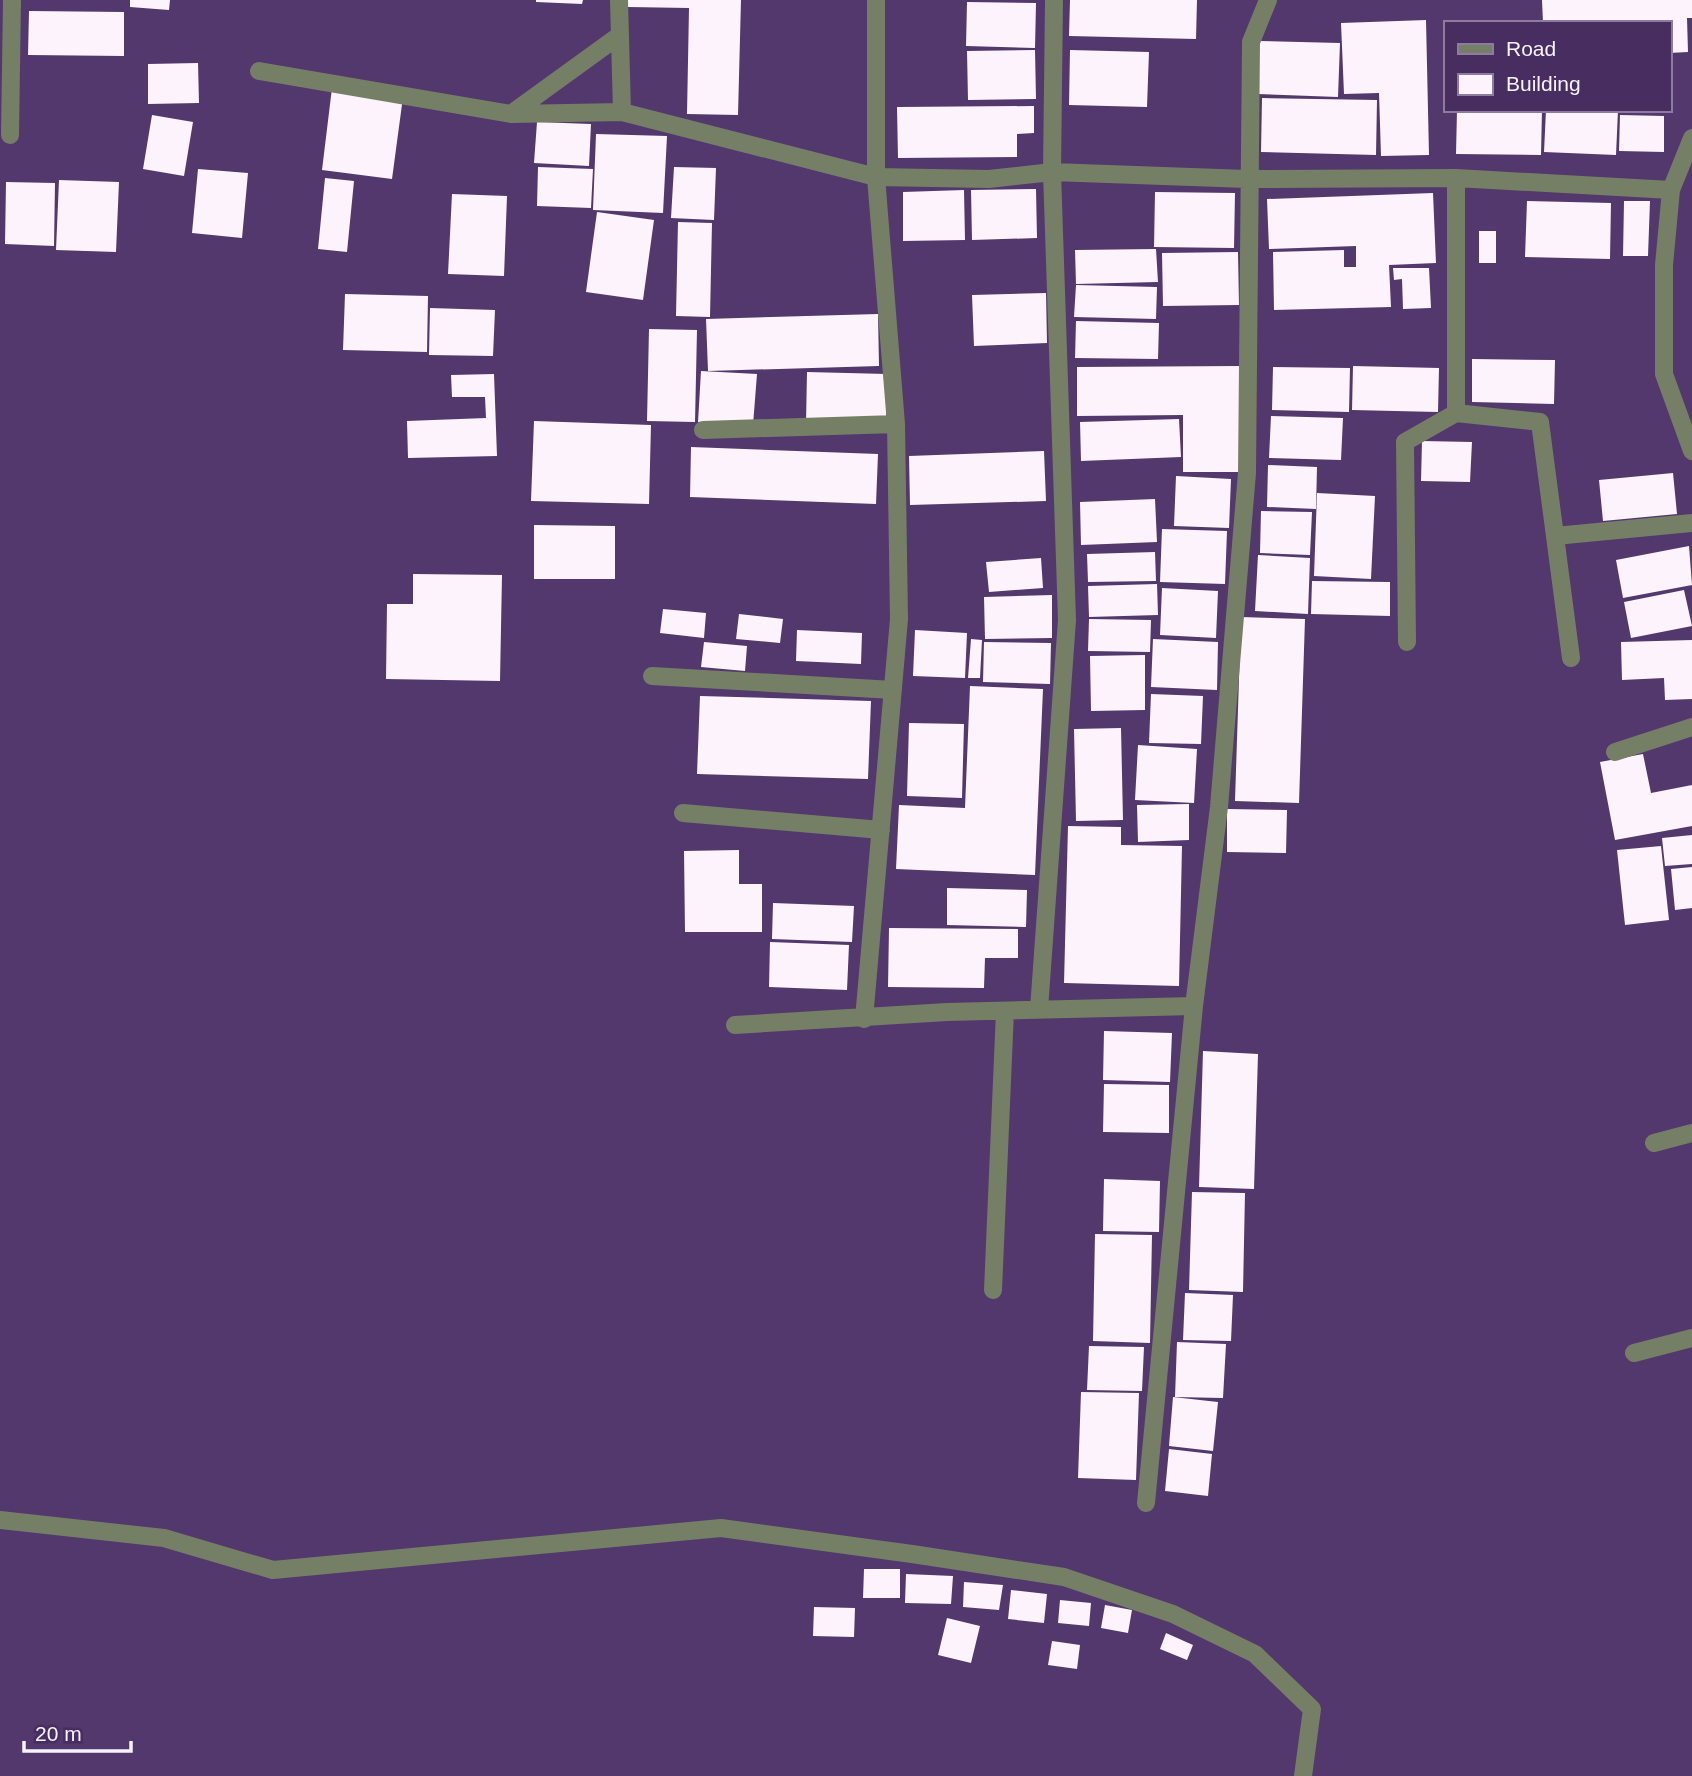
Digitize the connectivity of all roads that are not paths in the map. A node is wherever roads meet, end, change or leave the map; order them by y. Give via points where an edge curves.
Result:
1 (12, 0) edge
2 (619, 0) edge
3 (876, 0) edge
4 (1054, 0) edge
5 (1268, 0) edge
6 (620, 35) junction
7 (259, 71) dead end
8 (622, 111) junction
9 (511, 114) junction
10 (10, 135) dead end
11 (1692, 138) edge
12 (1052, 172) junction
13 (876, 177) junction
14 (1456, 178) junction
15 (1247, 179) junction
16 (1671, 190) junction
17 (1456, 413) junction
18 (896, 424) junction
19 (703, 430) dead end
20 (1692, 451) edge
21 (1692, 523) edge
22 (1555, 536) junction
23 (1407, 642) dead end
24 (1571, 658) dead end
25 (652, 676) dead end
26 (893, 690) junction
27 (1692, 727) edge
28 (1615, 752) dead end
29 (683, 813) dead end
30 (881, 830) junction
31 (1194, 1006) junction
32 (1039, 1009) junction
33 (1005, 1011) junction
34 (863, 1019) junction
35 (735, 1025) dead end
36 (1692, 1133) edge
37 (1654, 1143) dead end
38 (993, 1290) dead end
39 (1692, 1338) edge
40 (1634, 1353) dead end
41 (1146, 1503) dead end
42 (0, 1520) edge
43 (1303, 1776) edge

1 - 10 street
2 - 6 street
3 - 13 street
4 - 12 street
5 - 15 street via 1251,42
6 - 8 street
6 - 9 street
7 - 9 street
8 - 9 street
8 - 13 street
11 - 16 street
12 - 13 street via 989,179
12 - 15 street
12 - 32 street via 1067,620
13 - 18 street
14 - 15 street
14 - 16 street
14 - 17 street
15 - 31 street via 1247,473 1219,807
16 - 20 street via 1664,265 1664,374
17 - 22 street via 1540,422
17 - 23 street via 1405,442
18 - 19 street
18 - 26 street via 899,619
21 - 22 street
22 - 24 street
25 - 26 street
26 - 30 street
27 - 28 street
29 - 30 street
30 - 34 street
31 - 32 street
31 - 41 street
32 - 33 street
33 - 34 street
33 - 38 street
34 - 35 street
36 - 37 street
39 - 40 street
42 - 43 street via 164,1538 273,1570 721,1528 1064,1577 1173,1614 1255,1654 1312,1709

